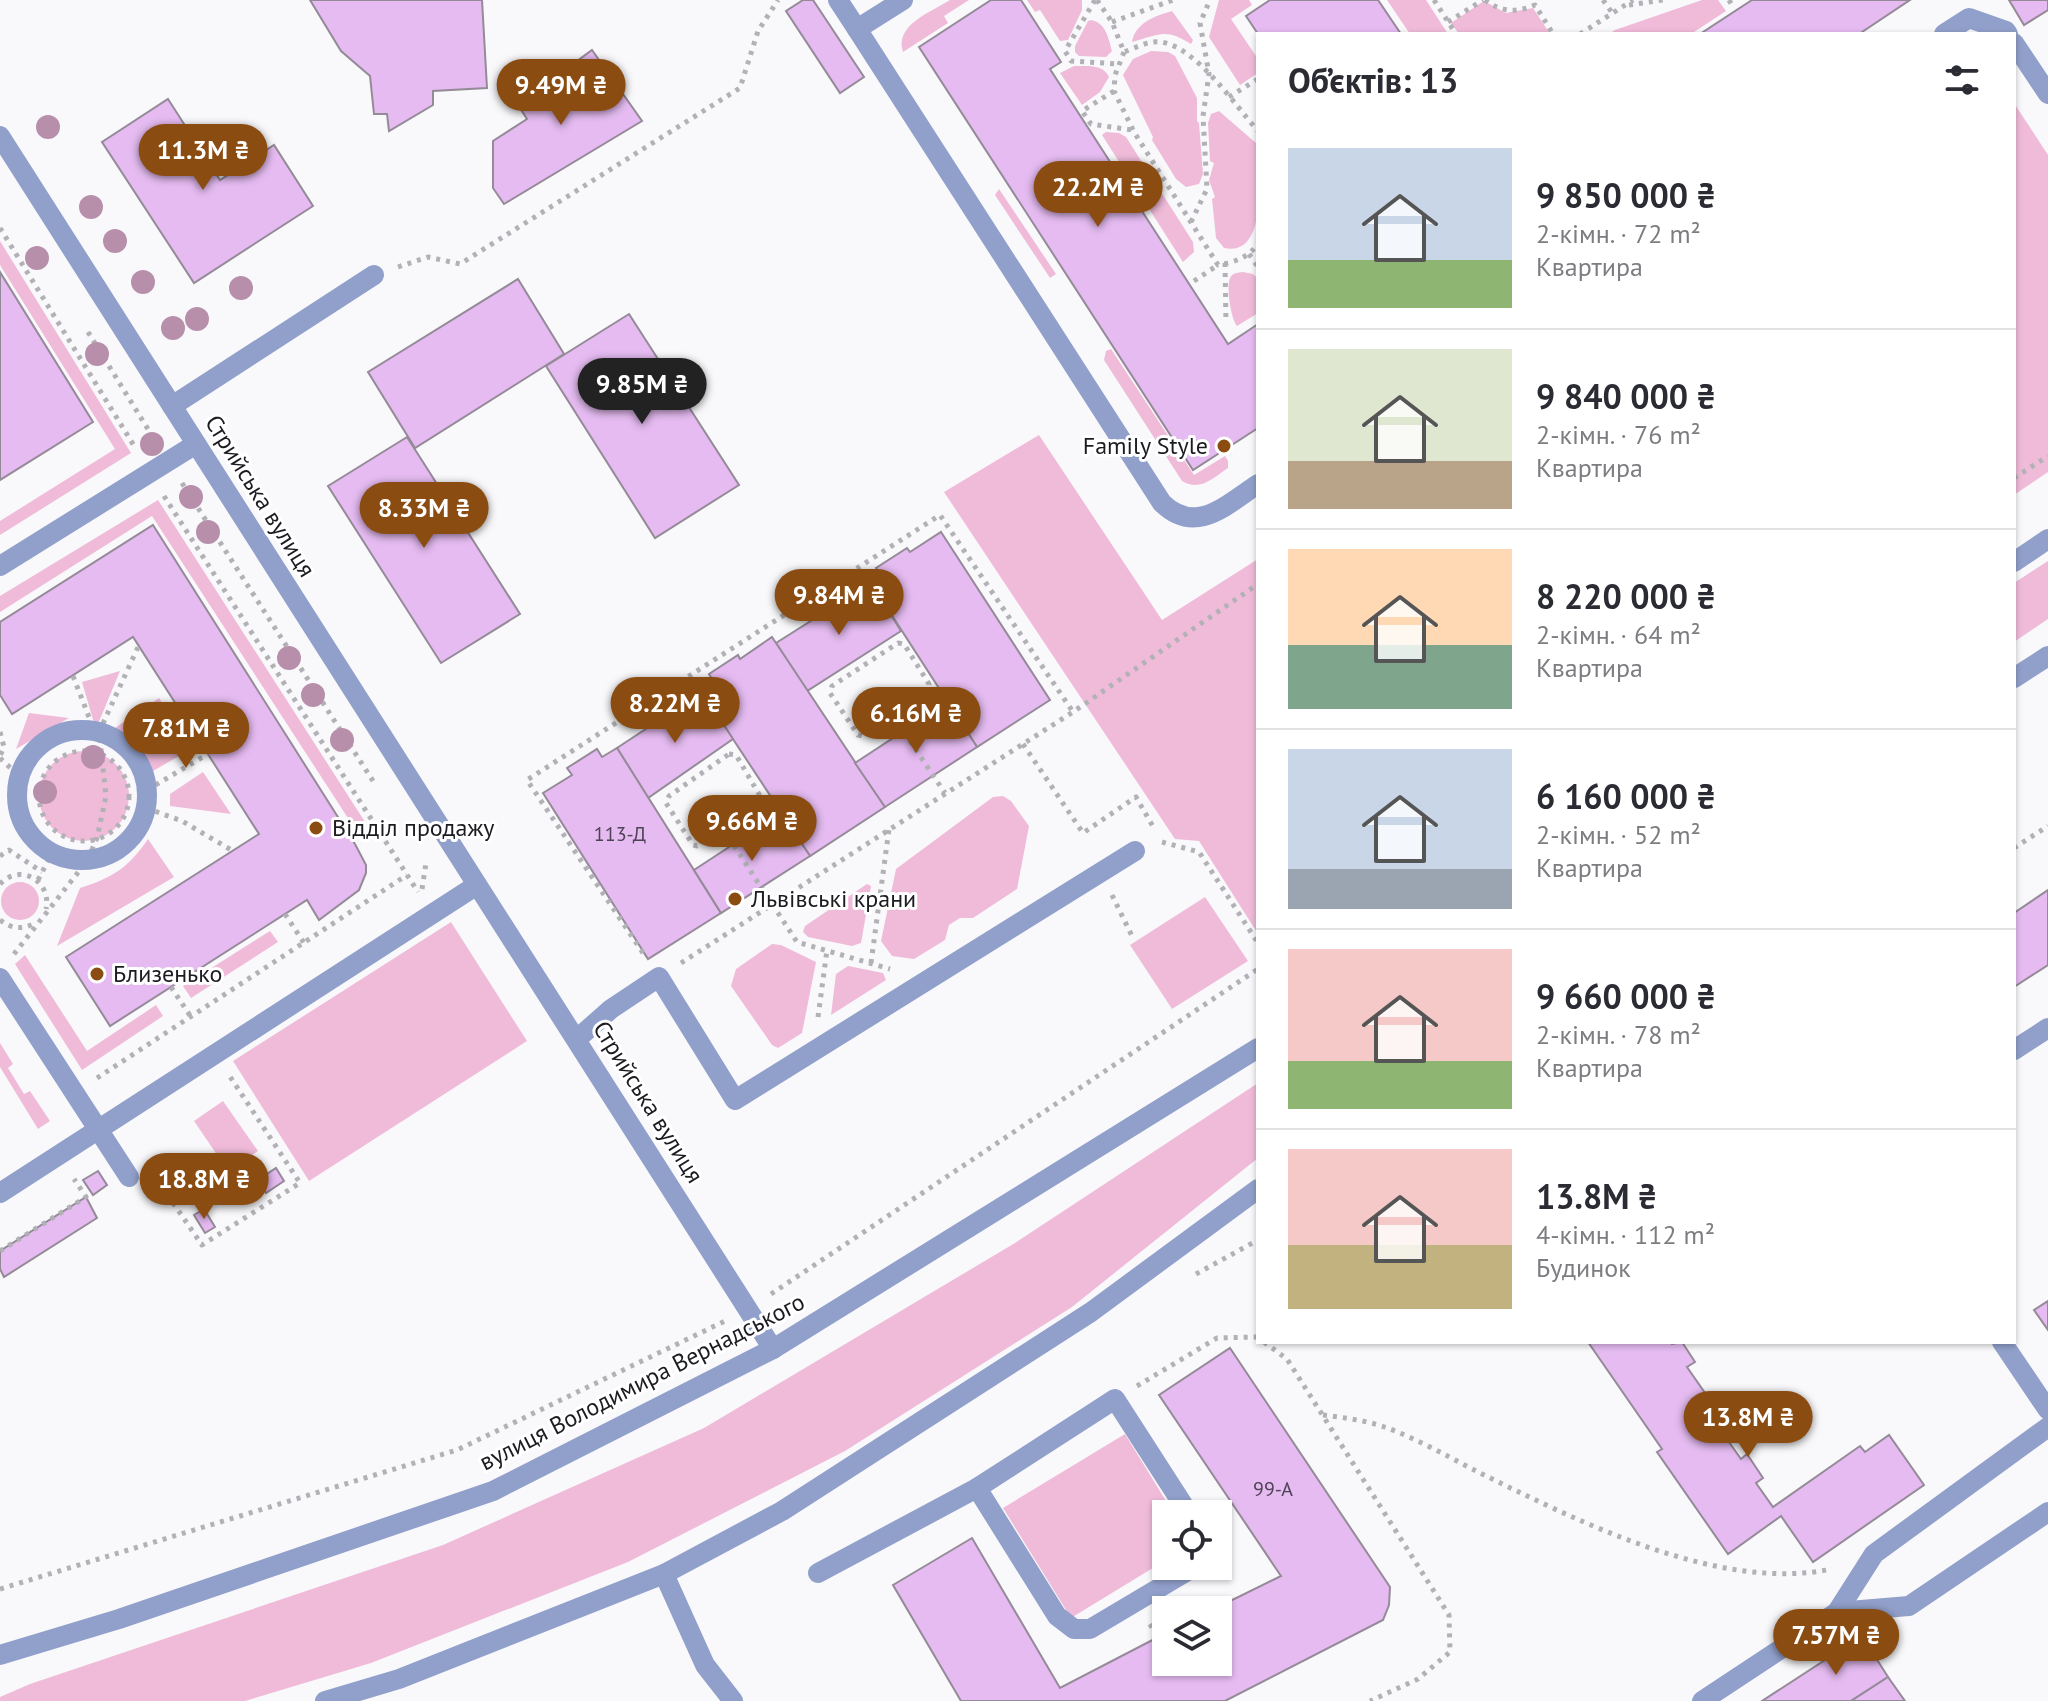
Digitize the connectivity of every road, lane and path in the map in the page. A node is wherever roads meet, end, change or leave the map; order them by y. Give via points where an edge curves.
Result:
1 (778, 0) edge
2 (838, 0) edge
3 (903, 0) edge
4 (1096, 0) edge
5 (1173, 0) edge
6 (1210, 0) edge
7 (1434, 0) edge
8 (1484, 0) edge
9 (1603, 0) edge
10 (1663, 0) edge
11 (1729, 0) edge
12 (1631, 2) edge
13 (1733, 7) dead end
14 (1613, 14) junction
15 (1112, 22) junction
16 (1448, 22) junction
17 (857, 29) junction
18 (1455, 32) edge
19 (1552, 32) edge
20 (1585, 32) edge
21 (1947, 32) edge
22 (2007, 32) edge
23 (2016, 46) edge
24 (1124, 52) junction
25 (1119, 64) junction
26 (1209, 74) junction
27 (1256, 80) edge
28 (1114, 91) junction
29 (2048, 94) edge
30 (1229, 97) junction
31 (1256, 129) edge
32 (1133, 130) junction
33 (0, 136) edge
34 (1191, 222) junction
35 (0, 228) edge
36 (1256, 245) edge
37 (1249, 254) junction
38 (1222, 264) junction
39 (1256, 264) edge
40 (374, 275) joint
41 (1194, 281) dead end
42 (1226, 323) dead end
43 (172, 406) junction
44 (196, 444) junction
45 (2048, 456) edge
46 (141, 458) dead end
47 (178, 477) dead end
48 (2016, 477) edge
49 (1256, 485) edge
50 (160, 489) dead end
51 (2048, 539) edge
52 (2016, 561) edge
53 (0, 566) edge
54 (1256, 585) edge
55 (139, 645) dead end
56 (2048, 656) edge
57 (73, 676) dead end
58 (2016, 677) edge
59 (1073, 712) junction
60 (893, 716) junction
61 (96, 731) junction
62 (0, 732) edge
63 (101, 754) junction
64 (208, 754) dead end
65 (0, 757) edge
66 (376, 784) dead end
67 (12, 791) edge
68 (945, 793) junction
69 (146, 799) junction
70 (2048, 826) edge
71 (723, 829) junction
72 (889, 829) junction
73 (97, 838) junction
74 (2016, 847) edge
75 (418, 850) dead end
76 (233, 851) dead end
77 (1135, 851) dead end
78 (0, 856) edge
79 (87, 861) junction
80 (47, 862) junction
81 (407, 875) junction
82 (38, 880) junction
83 (0, 884) edge
84 (477, 885) junction
85 (773, 904) junction
86 (285, 914) dead end
87 (0, 920) edge
88 (40, 920) junction
89 (304, 943) junction
90 (827, 950) junction
91 (871, 963) junction
92 (895, 970) dead end
93 (1256, 970) edge
94 (3, 971) edge
95 (659, 977) junction
96 (171, 987) dead end
97 (191, 1017) junction
98 (2048, 1028) edge
99 (816, 1030) dead end
100 (577, 1039) junction
101 (1256, 1049) edge
102 (2016, 1049) edge
103 (222, 1064) dead end
104 (85, 1086) dead end
105 (99, 1131) junction
106 (150, 1169) dead end
107 (129, 1177) dead end
108 (1256, 1190) edge
109 (0, 1193) edge
110 (86, 1197) dead end
111 (1256, 1241) edge
112 (0, 1251) edge
113 (1187, 1278) dead end
114 (748, 1309) junction
115 (1256, 1337) edge
116 (1267, 1344) edge
117 (2003, 1344) edge
118 (773, 1349) junction
119 (1115, 1399) junction
120 (2048, 1410) edge
121 (1323, 1415) junction
122 (2048, 1427) edge
123 (977, 1488) junction
124 (1180, 1500) edge
125 (2048, 1512) edge
126 (1874, 1554) junction
127 (818, 1573) dead end
128 (664, 1574) junction
129 (1172, 1580) edge
130 (0, 1589) edge
131 (1837, 1612) junction
132 (0, 1655) edge
133 (325, 1701) edge
134 (733, 1701) edge
135 (1370, 1701) edge
136 (1702, 1701) edge

1 - 40 path via 758,31 740,88 460,264 428,257
2 - 17 street
3 - 17 street
4 - 15 path
4 - 25 path via 1065,51 1071,61
5 - 15 path
6 - 26 path via 1200,23
7 - 16 path
8 - 16 path
8 - 19 path via 1510,11 1535,5
9 - 14 path
10 - 12 path
11 - 13 path
12 - 14 path
14 - 20 path
15 - 24 path
16 - 18 path
17 - 49 street via 1162,503 1185,519 1202,517
21 - 22 street via 1969,18
23 - 29 street
24 - 25 path
24 - 26 path via 1157,41 1179,47
25 - 28 path
26 - 30 path
26 - 34 path via 1203,116 1207,189
27 - 30 path
28 - 32 path
28 - 32 path via 1082,111 1091,124
30 - 31 path
32 - 34 path
33 - 43 street, Стрийська вулиця
34 - 38 path
35 - 46 path
36 - 37 path
37 - 38 path
37 - 39 path
38 - 41 path
38 - 42 path
40 - 43 street
43 - 44 street, Стрийська вулиця
44 - 53 street
44 - 84 street, Стрийська вулиця
45 - 48 path
47 - 66 path
50 - 81 path
51 - 52 street
54 - 59 path
55 - 61 path
56 - 58 street
57 - 61 path
59 - 68 path
59 - 95 path via 940,515 540,771 527,780
60 - 60 path via 858,735 830,693 832,686 898,643 904,644 929,684
60 - 68 path
61 - 63 path
61 - 67 street via 74,730 48,740 27,759
61 - 69 street via 112,736 139,762
62 - 65 path
63 - 73 path via 106,796
63 - 73 path via 120,767 130,796 119,825
63 - 73 path via 77,750 62,755 50,765 38,794 48,824 60,835 75,841
64 - 69 path
65 - 67 path
67 - 80 street via 26,829
68 - 72 path
69 - 76 path
69 - 79 street via 135,834 121,848
70 - 74 path
71 - 71 path via 693,845 666,803 729,754 736,755 763,801
71 - 85 path
72 - 85 path
72 - 91 path
73 - 79 path
75 - 81 path via 426,863 421,896
77 - 95 street via 735,1100
78 - 80 path via 9,850
79 - 80 street
79 - 88 path
80 - 82 path
81 - 89 path
82 - 83 path via 17,874
82 - 88 path via 48,906
84 - 100 street, Стрийська вулиця
84 - 105 street
85 - 90 path via 797,942
85 - 95 path
86 - 89 path
87 - 88 path via 9,927 26,928
88 - 94 path
89 - 97 path
90 - 91 path
90 - 99 path
91 - 92 path
93 - 114 path
94 - 105 street
95 - 100 street
96 - 97 path
97 - 104 path
98 - 102 street
100 - 114 street, Стрийська вулиця
101 - 118 street, вулиця Володимира Вернадського
103 - 106 path via 300,1183 202,1245
105 - 107 street
105 - 109 street
108 - 128 street via 1091,1312 782,1511
110 - 112 path
111 - 113 path
114 - 118 street, Стрийська вулиця
114 - 130 path via 457,1450
115 - 119 path via 1217,1338
116 - 121 path via 1287,1359
117 - 120 street
118 - 132 street, вулиця Володимира Вернадського via 493,1491
119 - 123 street
119 - 124 street
121 - 126 path via 1373,1423 1593,1527 1678,1556 1774,1574 1816,1572
121 - 135 path via 1449,1615 1450,1652 1418,1679
122 - 126 street
123 - 127 street
123 - 129 street via 1057,1616 1074,1629 1090,1629
125 - 131 street via 1909,1606
126 - 131 street
128 - 133 street via 399,1679
128 - 134 street via 705,1665
131 - 136 street

